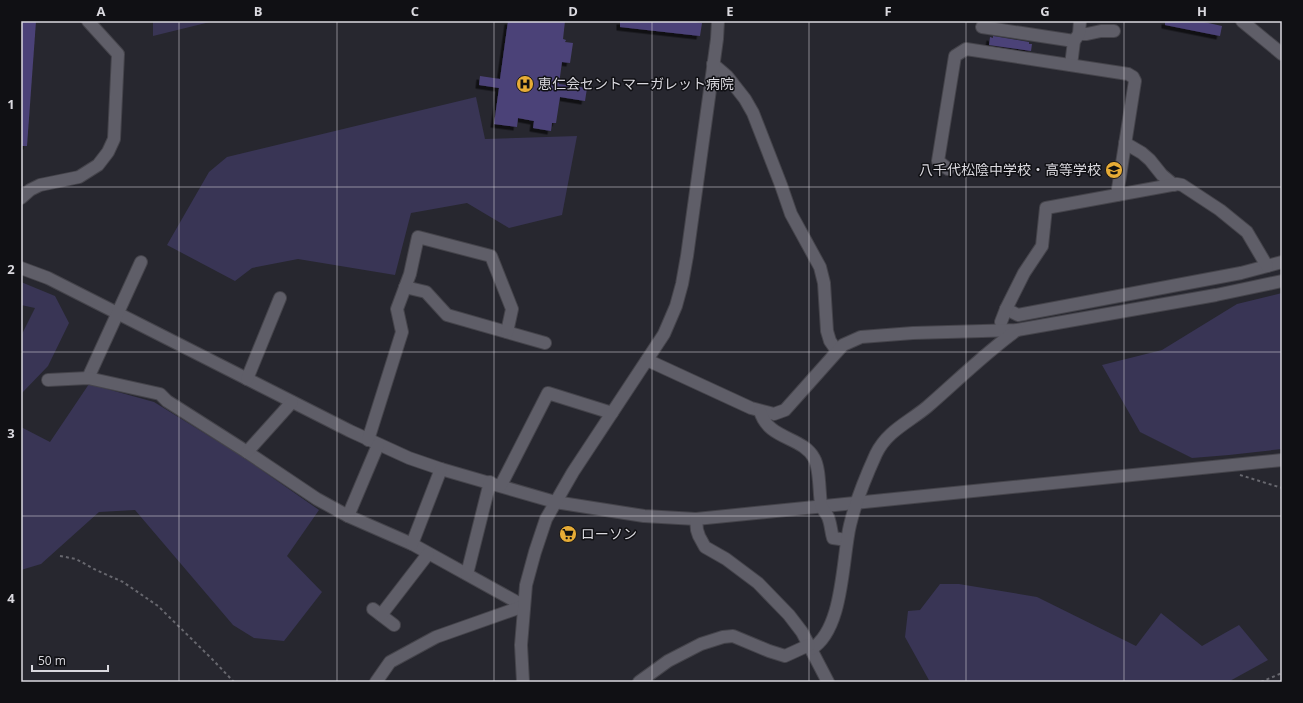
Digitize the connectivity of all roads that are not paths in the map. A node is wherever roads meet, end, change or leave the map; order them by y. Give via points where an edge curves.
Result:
1 (88, 21) edge
2 (718, 21) edge
3 (1080, 21) edge
4 (1242, 21) edge
5 (982, 27) dead end
6 (1114, 31) dead end
7 (1076, 38) junction
8 (1282, 54) edge
9 (713, 64) junction
10 (1071, 65) junction
11 (1125, 143) junction
12 (948, 169) dead end
13 (1174, 185) junction
14 (1117, 195) junction
15 (21, 198) edge
16 (141, 262) dead end
17 (1282, 262) edge
18 (1267, 266) junction
19 (21, 268) edge
20 (1282, 281) edge
21 (405, 287) junction
22 (280, 298) dead end
23 (1006, 309) junction
24 (117, 313) junction
25 (1001, 322) dead end
26 (1017, 330) junction
27 (506, 332) junction
28 (545, 343) dead end
29 (837, 351) junction
30 (647, 360) junction
31 (88, 378) junction
32 (247, 379) junction
33 (48, 380) dead end
34 (292, 402) junction
35 (760, 411) junction
36 (612, 413) junction
37 (373, 442) junction
38 (247, 452) junction
39 (1282, 460) edge
40 (441, 469) junction
41 (496, 484) junction
42 (555, 502) junction
43 (856, 502) junction
44 (821, 506) junction
45 (348, 516) junction
46 (696, 519) junction
47 (847, 540) junction
48 (412, 544) junction
49 (428, 554) junction
50 (467, 574) junction
51 (524, 606) junction
52 (394, 625) dead end
53 (810, 647) junction
54 (376, 682) edge
55 (523, 682) edge
56 (638, 682) edge
57 (828, 682) edge

1 - 15 street via 118,54 114,139 98,165 79,177 40,185
2 - 9 street
3 - 7 street
4 - 8 street
5 - 7 street
6 - 7 street via 1101,31
7 - 10 street
9 - 29 street via 746,99 790,214 820,267 824,283 827,331
9 - 30 street via 682,284 664,334
10 - 11 street via 1133,77 1135,81
10 - 12 street via 966,49 955,56 938,161
11 - 13 street via 1146,157
11 - 14 street
13 - 14 street
13 - 18 street via 1182,185 1235,222 1246,232
14 - 23 street via 1046,208 1042,246 1024,273
16 - 24 street
17 - 18 street
18 - 23 street via 1018,315
19 - 24 street via 48,278
20 - 26 street
21 - 27 street via 426,292 447,315
21 - 27 street via 418,237 491,256 512,309
21 - 37 street via 397,309 402,332
22 - 32 street
23 - 25 street
24 - 31 street
24 - 32 street
26 - 29 street via 861,337 843,345
26 - 43 street via 997,344 925,408 887,436 877,452
27 - 28 street
29 - 35 street via 785,410 774,414
30 - 35 street
30 - 36 street
31 - 33 street
31 - 38 street via 160,394
32 - 34 street
34 - 37 street
34 - 38 street
35 - 44 street via 762,418 775,433 796,442 808,450 815,459
36 - 41 street via 548,393
36 - 42 street
37 - 40 street
37 - 45 street
38 - 45 street via 317,500
39 - 43 street
40 - 41 street
40 - 48 street
41 - 42 street
41 - 50 street
42 - 46 street via 644,516
42 - 51 street via 546,519 535,552 526,585
43 - 44 street
43 - 47 street
44 - 46 street
44 - 47 street via 828,517 833,538
45 - 48 street
46 - 53 street via 699,536 706,546 758,583 789,615
47 - 53 street via 839,599 828,630 817,646
48 - 49 street
49 - 50 street
49 - 52 street via 377,612
50 - 51 street
51 - 54 street via 436,638 390,662
51 - 55 street via 521,645
53 - 56 street via 785,656 733,636 723,637 701,644 668,661
53 - 57 street

